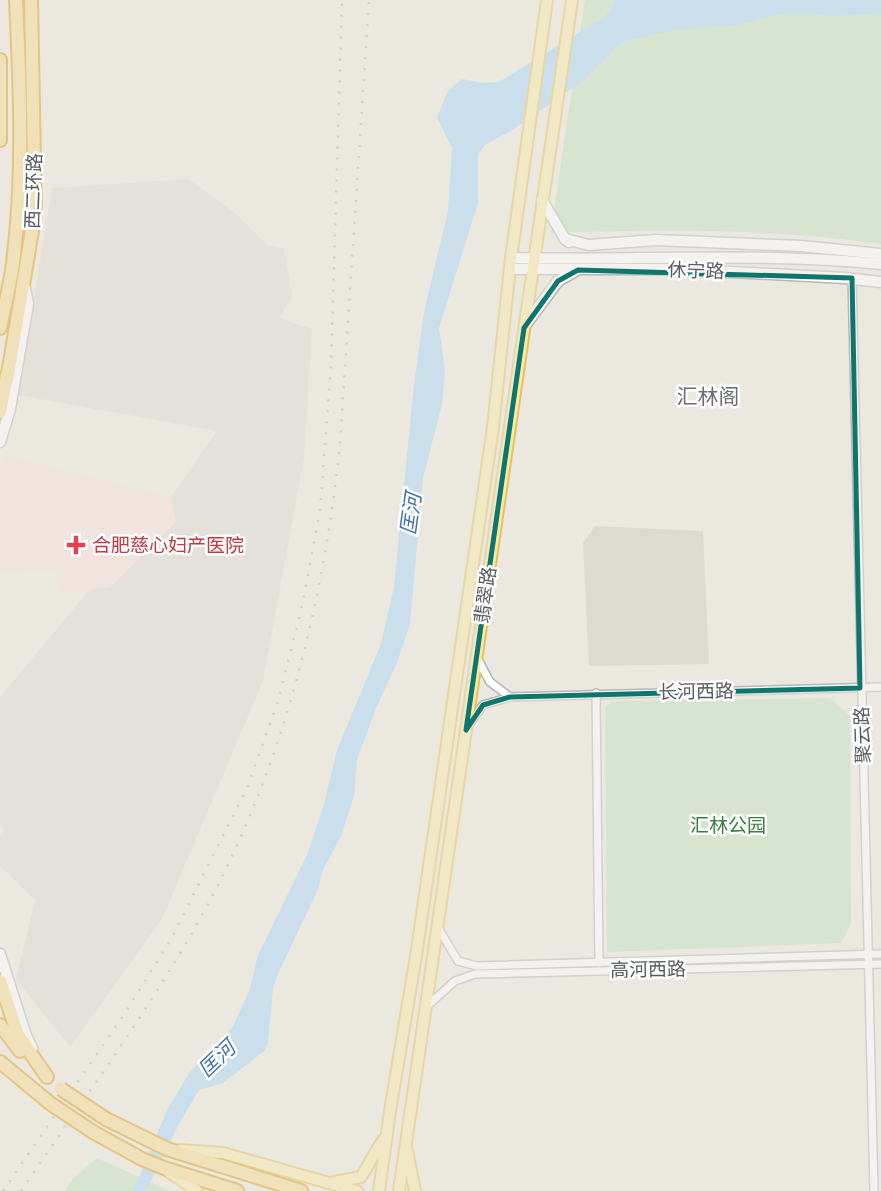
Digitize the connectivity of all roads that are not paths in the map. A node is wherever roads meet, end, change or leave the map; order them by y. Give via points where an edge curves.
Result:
1 (16, 0) edge
2 (31, 0) edge
3 (547, 0) edge
4 (572, 0) edge
5 (0, 60) edge
6 (0, 140) edge
7 (542, 200) junction
8 (565, 239) junction
9 (881, 254) edge
10 (14, 258) junction
11 (589, 258) junction
12 (511, 264) junction
13 (533, 264) junction
14 (881, 264) edge
15 (578, 270) junction
16 (852, 278) junction
17 (881, 282) edge
18 (24, 283) junction
19 (0, 328) edge
20 (524, 328) junction
21 (6, 380) junction
22 (0, 412) edge
23 (0, 442) edge
24 (476, 657) junction
25 (881, 687) edge
26 (860, 688) junction
27 (596, 694) junction
28 (510, 696) junction
29 (466, 730) junction
30 (438, 926) junction
31 (0, 954) edge
32 (869, 954) junction
33 (881, 954) edge
34 (599, 963) junction
35 (869, 964) junction
36 (881, 964) edge
37 (0, 981) edge
38 (426, 1007) junction
39 (0, 1025) edge
40 (0, 1062) edge
41 (47, 1077) junction
42 (387, 1134) junction
43 (405, 1145) junction
44 (167, 1149) junction
45 (164, 1168) junction
46 (328, 1183) junction
47 (197, 1191) edge
48 (237, 1191) edge
49 (301, 1191) edge
50 (357, 1191) edge
51 (379, 1191) edge
52 (398, 1191) edge
53 (415, 1191) edge
54 (874, 1191) edge

1 - 10 highway, 西二环路 via 21,123
2 - 18 highway, 西二环路 via 35,213
3 - 12 main road, 翡翠路
4 - 7 main road, 翡翠路
5 - 6 highway, 西二环路
7 - 8 main road
7 - 13 main road, 翡翠路
8 - 9 main road via 589,245 656,240
8 - 11 main road
10 - 19 highway, 西二环路
10 - 21 highway
11 - 13 main road, 休宁路
11 - 14 main road, 休宁路
12 - 13 main road, 休宁路
12 - 42 main road, 翡翠路 via 493,427
13 - 15 main road, 休宁路
13 - 20 main road, 翡翠路
15 - 16 main road, 休宁路 via 677,269
15 - 20 main road via 558,281
16 - 17 main road, 休宁路
16 - 26 street, 聚云路
18 - 21 highway, 西二环路
18 - 23 main road via 28,304
20 - 24 main road, 翡翠路
21 - 22 highway
24 - 28 street via 489,682
24 - 29 main road, 翡翠路
25 - 26 street, 长河西路
26 - 27 street, 长河西路
26 - 32 street, 聚云路
27 - 28 street, 长河西路
27 - 34 street
28 - 29 street via 483,705
29 - 30 main road, 翡翠路
30 - 34 street, 高河西路 via 458,961 477,966
30 - 38 main road, 翡翠路
31 - 41 main road via 25,1033
32 - 33 street, 高河西路
32 - 34 street, 高河西路
32 - 35 street, 聚云路
35 - 36 street, 高河西路
35 - 38 street, 高河西路 via 475,974 455,981
35 - 54 street, 聚云路
37 - 41 highway via 18,1035
38 - 43 main road, 翡翠路
39 - 41 highway
40 - 45 highway, bridge via 93,1132
41 - 44 highway, bridge via 106,1119
42 - 46 main road via 361,1177
42 - 51 main road, 翡翠路
43 - 52 main road, 翡翠路
43 - 53 main road
44 - 46 main road via 223,1153
44 - 49 highway
45 - 47 main road
45 - 48 highway
46 - 50 main road

